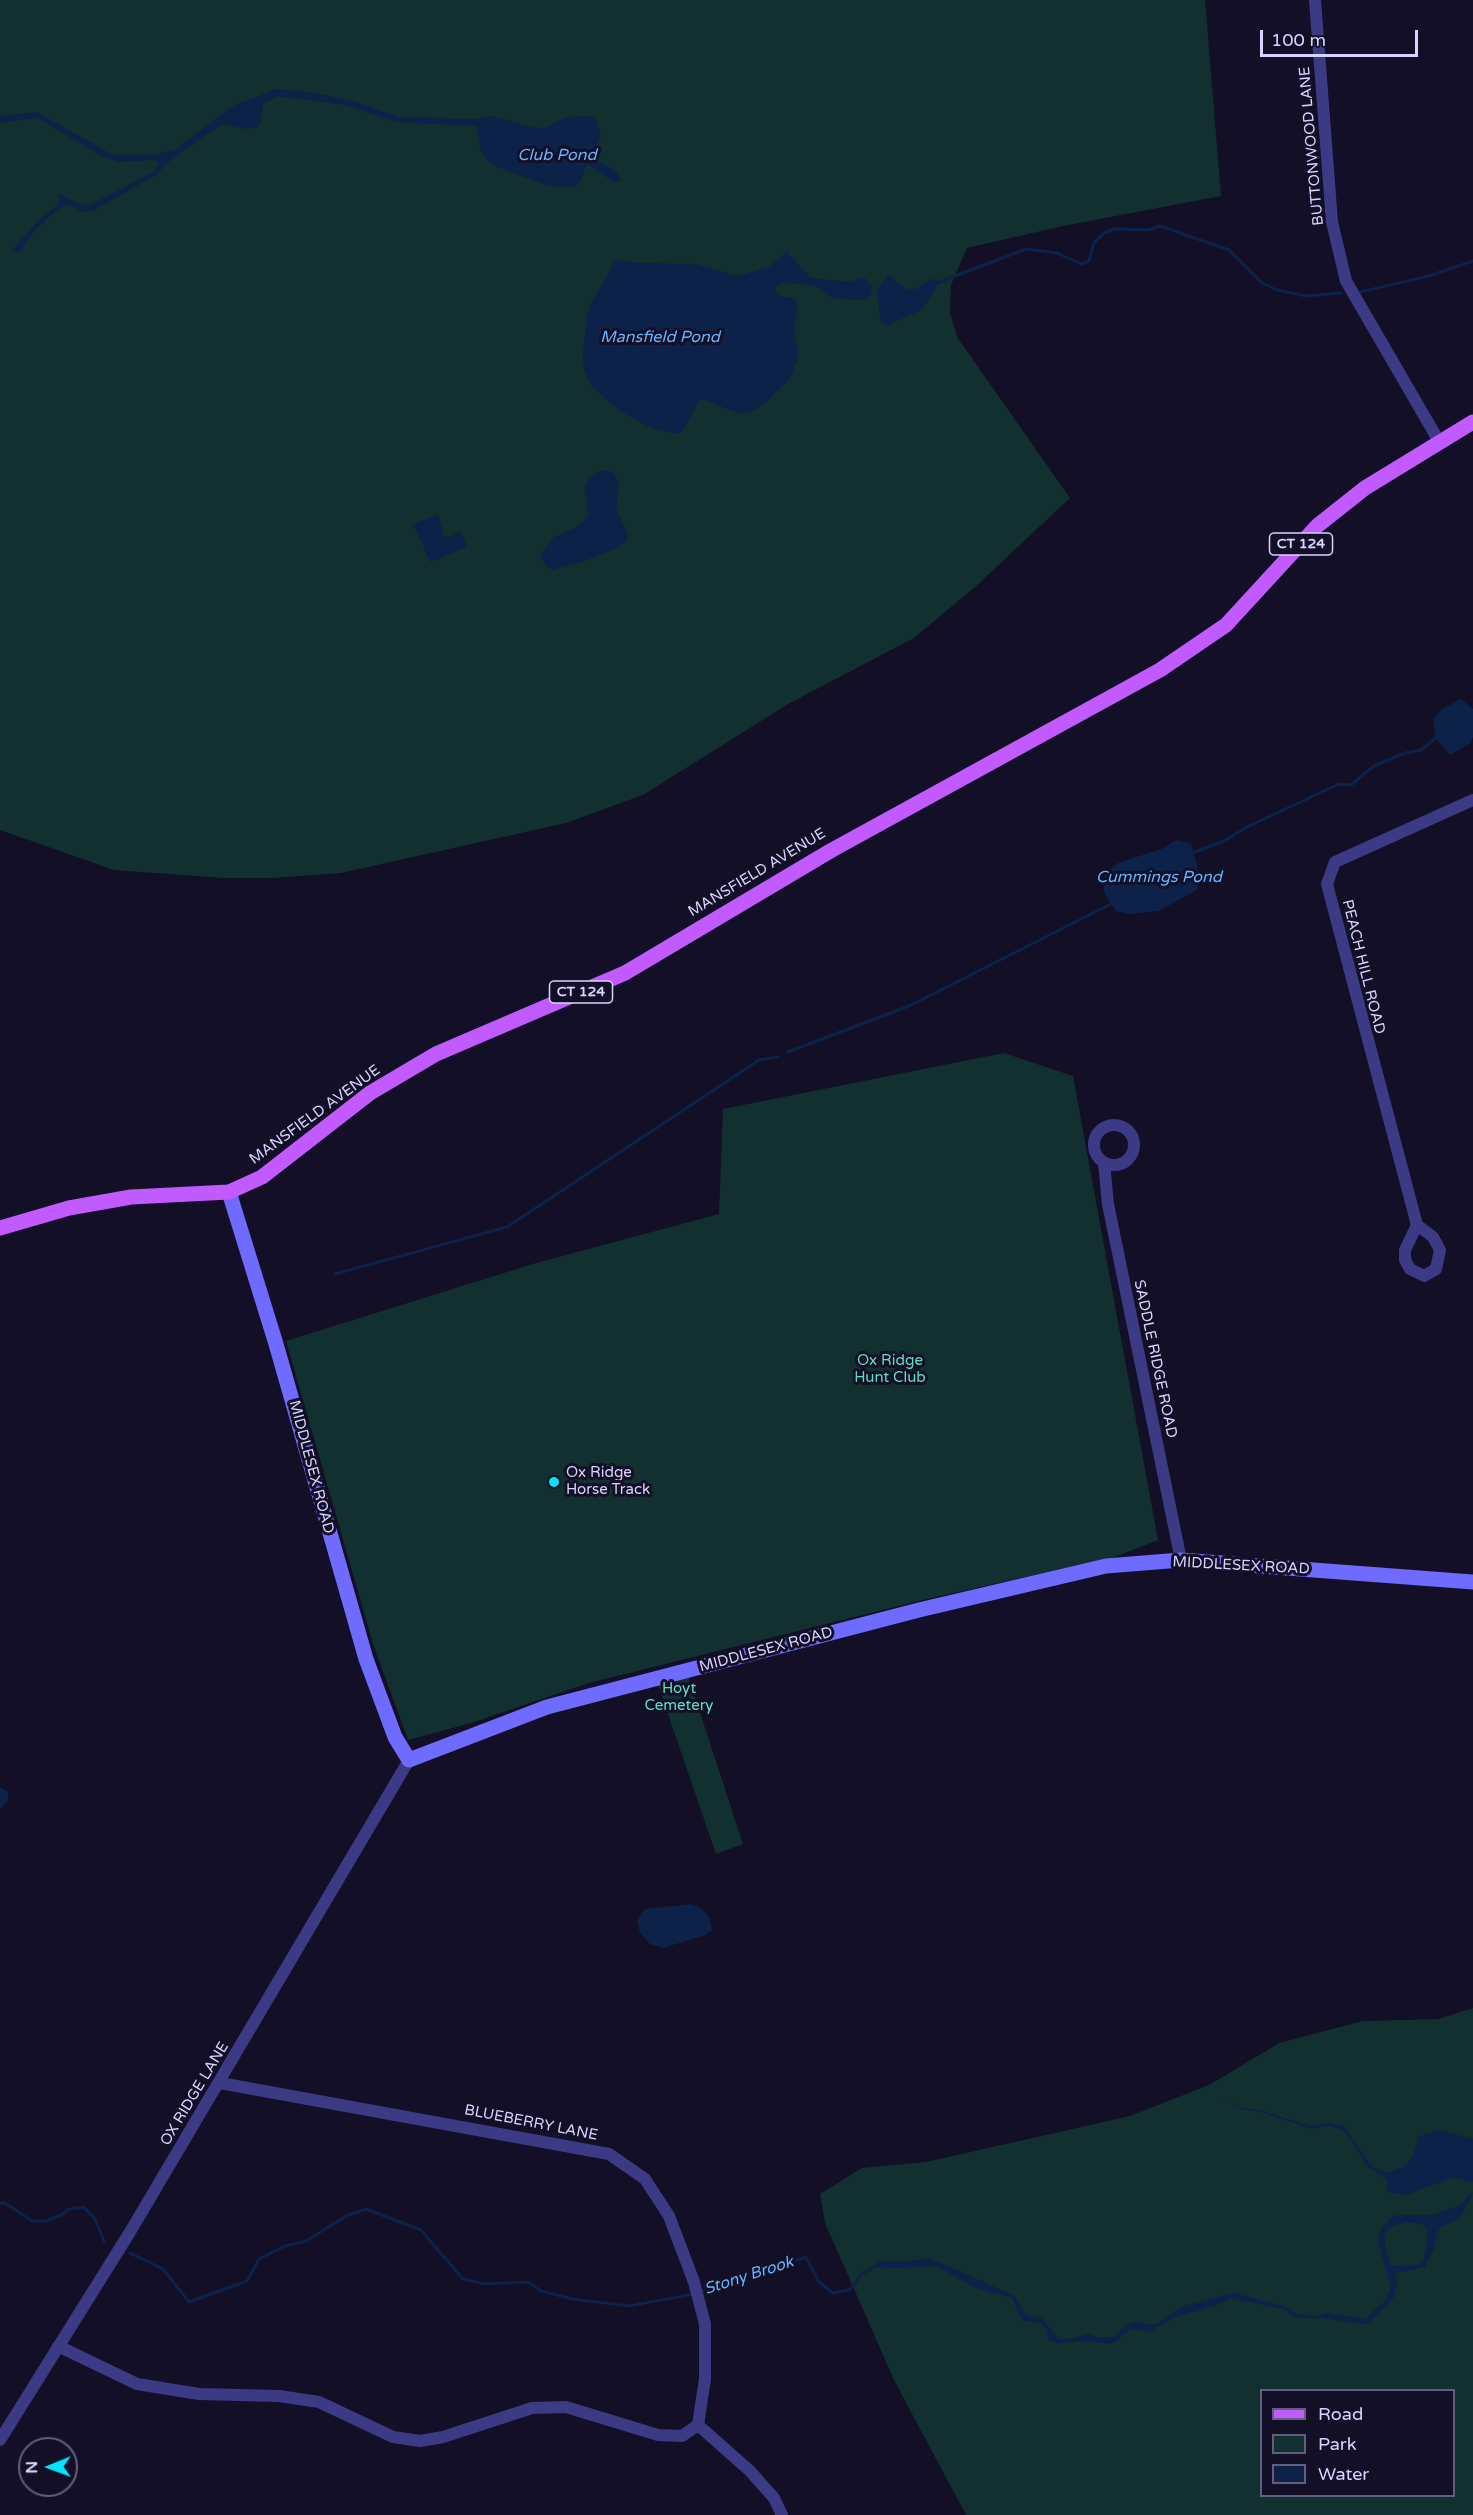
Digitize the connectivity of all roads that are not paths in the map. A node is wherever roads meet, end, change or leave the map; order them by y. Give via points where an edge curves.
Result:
1 (1315, 0) edge
2 (1473, 422) edge
3 (1440, 443) junction
4 (1473, 800) edge
5 (1104, 1163) dead end
6 (229, 1192) junction
7 (1417, 1225) dead end
8 (0, 1228) edge
9 (1181, 1560) junction
10 (1473, 1582) edge
11 (409, 1760) junction
12 (220, 2083) junction
13 (58, 2346) junction
14 (698, 2425) junction
15 (0, 2440) edge
16 (782, 2515) edge

1 - 3 street, BUTTONWOOD LANE via 1332,222 1346,280
2 - 3 main road, MANSFIELD AVENUE / CT 124
3 - 6 main road, MANSFIELD AVENUE / CT 124 via 1365,488 1325,520 1226,625 1160,670 832,850 625,972 431,1057 370,1093 262,1177
4 - 7 street, PEACH HILL ROAD via 1335,862 1327,884
5 - 9 street, SADDLE RIDGE ROAD via 1108,1204
6 - 8 main road, MANSFIELD AVENUE / CT 124 via 131,1197 69,1208
6 - 11 main road, MIDDLESEX ROAD via 366,1659 394,1737
9 - 10 main road, MIDDLESEX ROAD
9 - 11 main road, MIDDLESEX ROAD via 1106,1566 919,1610 547,1707
11 - 12 street, OX RIDGE LANE
12 - 13 street, OX RIDGE LANE
12 - 14 street, BLUEBERRY LANE via 609,2154 645,2179 669,2216 695,2284 705,2324 705,2379
13 - 14 street via 137,2385 199,2394 279,2396 319,2402 393,2436 420,2441 532,2408 566,2406 658,2435 681,2436
13 - 15 street, OX RIDGE LANE
14 - 16 street via 750,2471 774,2498

